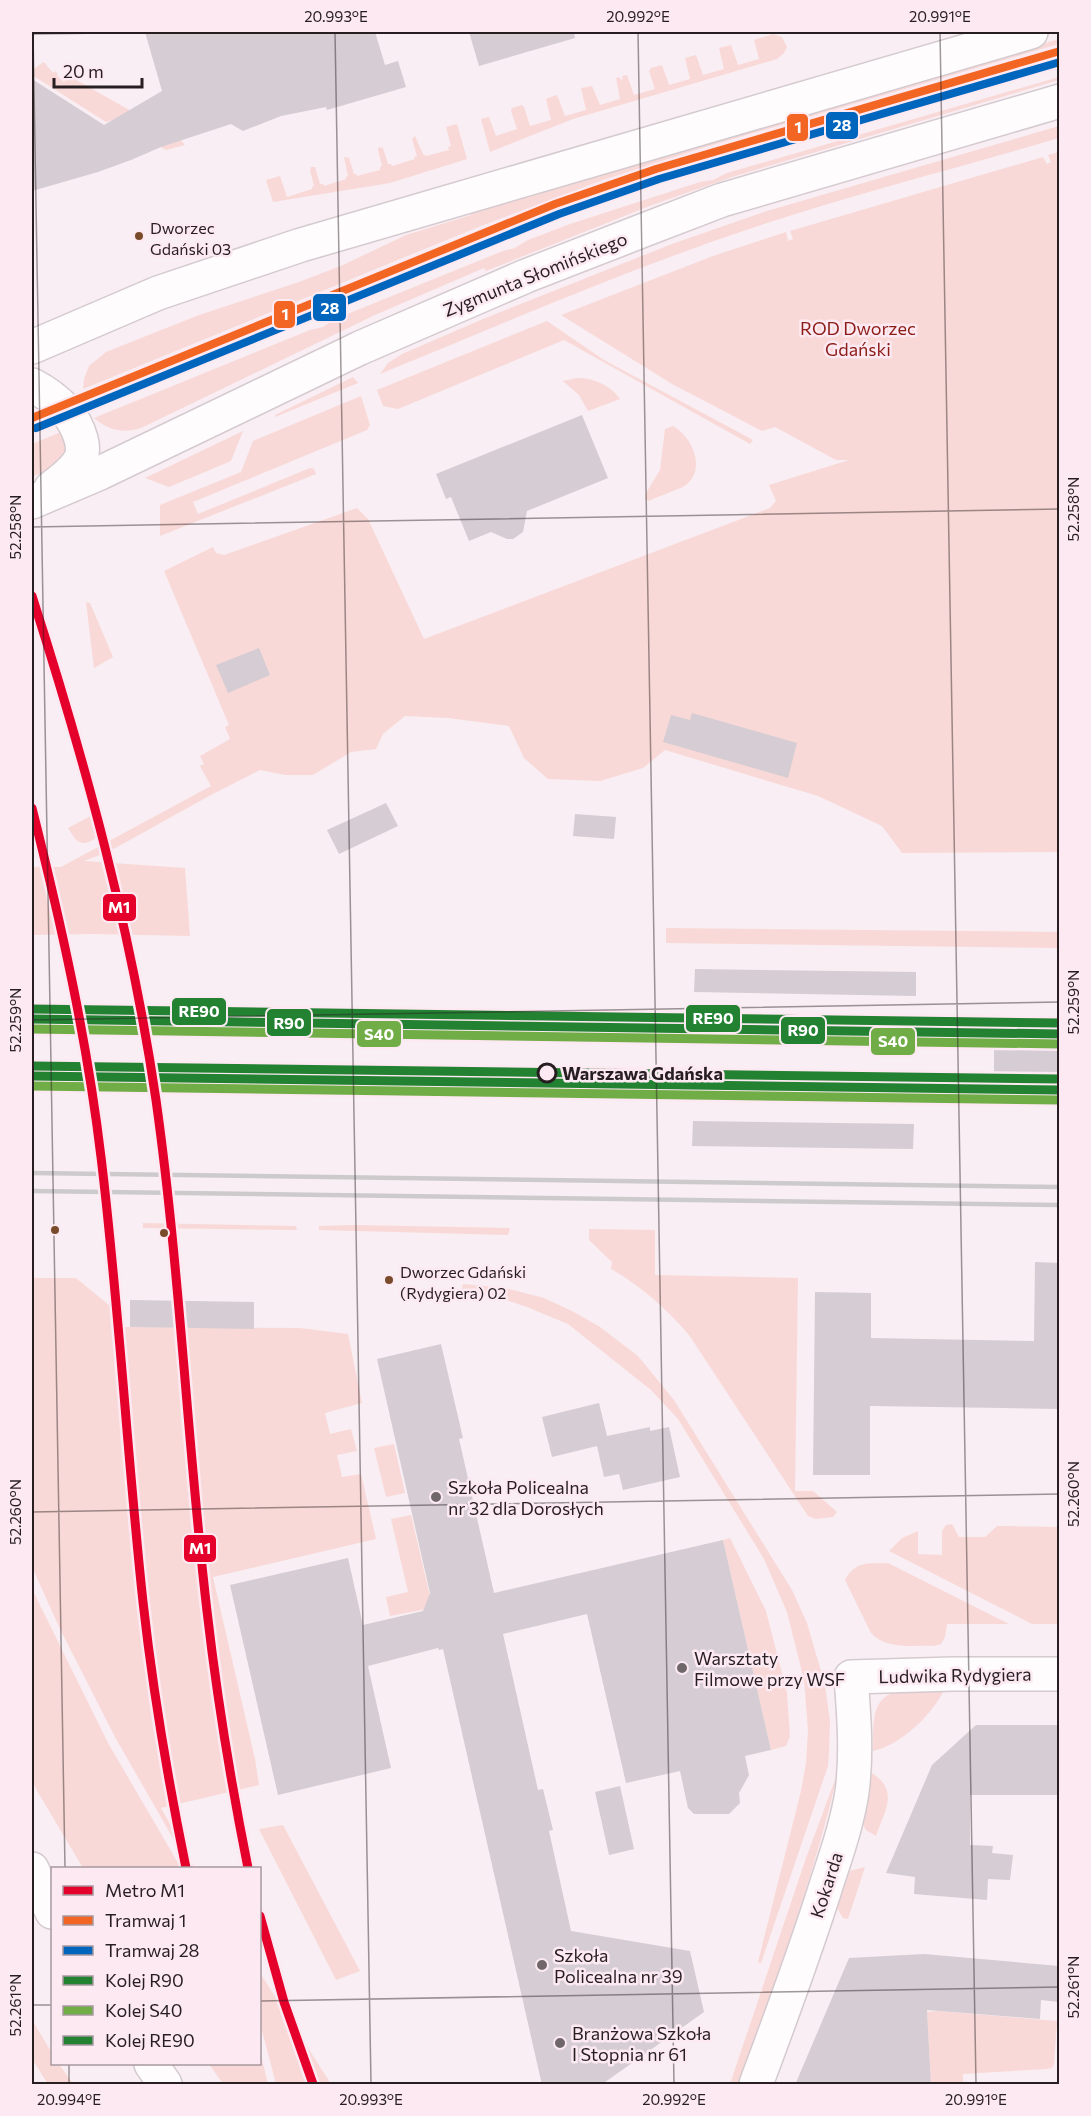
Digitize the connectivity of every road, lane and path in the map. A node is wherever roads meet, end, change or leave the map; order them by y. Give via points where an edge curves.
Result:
1 (1031, 32) edge
2 (1059, 101) edge
3 (32, 346) edge
4 (32, 385) edge
5 (35, 500) edge
6 (1059, 1674) edge
7 (851, 1677) joint
8 (32, 1869) edge
9 (32, 1887) edge
10 (51, 1912) edge
11 (51, 1913) edge
12 (152, 2065) edge
13 (165, 2085) edge
14 (756, 2085) edge

1 - 3 main road via 290,249 158,293
2 - 5 main road, Zygmunta Słomińskiego via 722,200 644,230 360,348 121,464
4 - 5 main road via 69,413 83,447 74,468
6 - 7 main road, Ludwika Rydygiera
7 - 14 main road, Kokarda via 855,1719 852,1794 804,1954
8 - 10 main road
9 - 11 main road
12 - 13 main road

